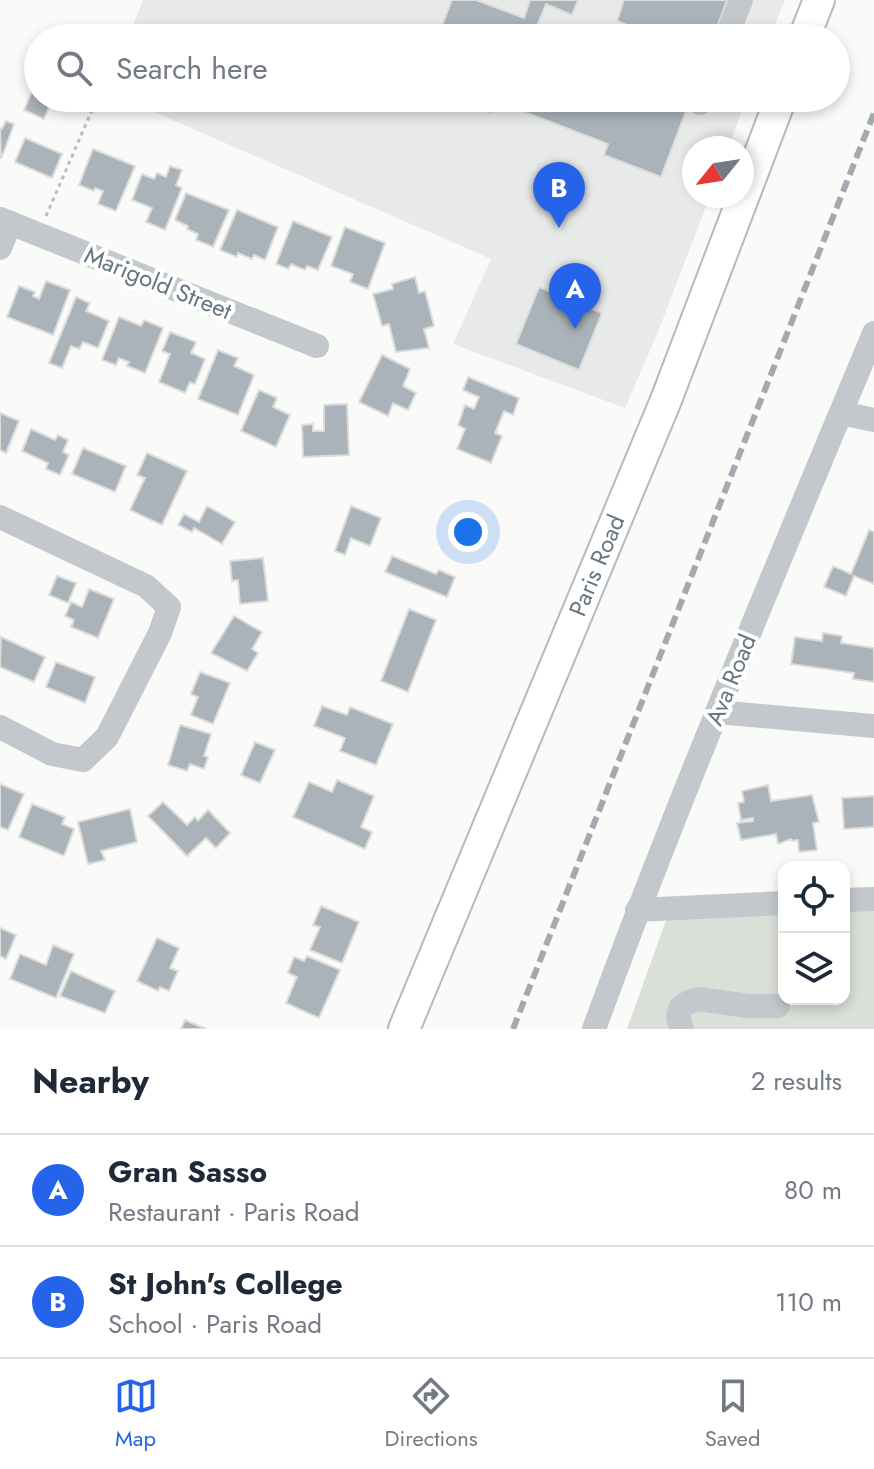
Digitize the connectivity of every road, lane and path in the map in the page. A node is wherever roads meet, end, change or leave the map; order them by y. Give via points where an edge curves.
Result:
1 (741, 0) edge
2 (814, 1) edge
3 (732, 24) edge
4 (808, 24) edge
5 (91, 112) edge
6 (776, 112) edge
7 (5, 221) edge
8 (39, 235) junction
9 (0, 248) edge
10 (874, 333) edge
11 (317, 346) dead end
12 (841, 413) junction
13 (874, 420) edge
14 (0, 517) edge
15 (717, 712) junction
16 (874, 726) edge
17 (0, 727) edge
18 (874, 899) edge
19 (850, 900) edge
20 (778, 903) edge
21 (637, 910) junction
22 (778, 1006) dead end
23 (404, 1029) edge
24 (594, 1029) edge
25 (682, 1029) edge

1 - 3 street
2 - 4 main road
5 - 8 path
6 - 23 main road, Paris Road via 666,400
7 - 8 street, Marigold Street
7 - 9 street
8 - 11 street, Marigold Street
10 - 12 street, Ava Road
12 - 13 street
12 - 15 street, Ava Road
14 - 17 street via 146,586 169,607 107,737 83,760 52,754
15 - 16 street
15 - 21 street, Ava Road
18 - 19 street
20 - 21 street
21 - 24 street, Ava Road
22 - 25 street via 695,1000 680,1008

